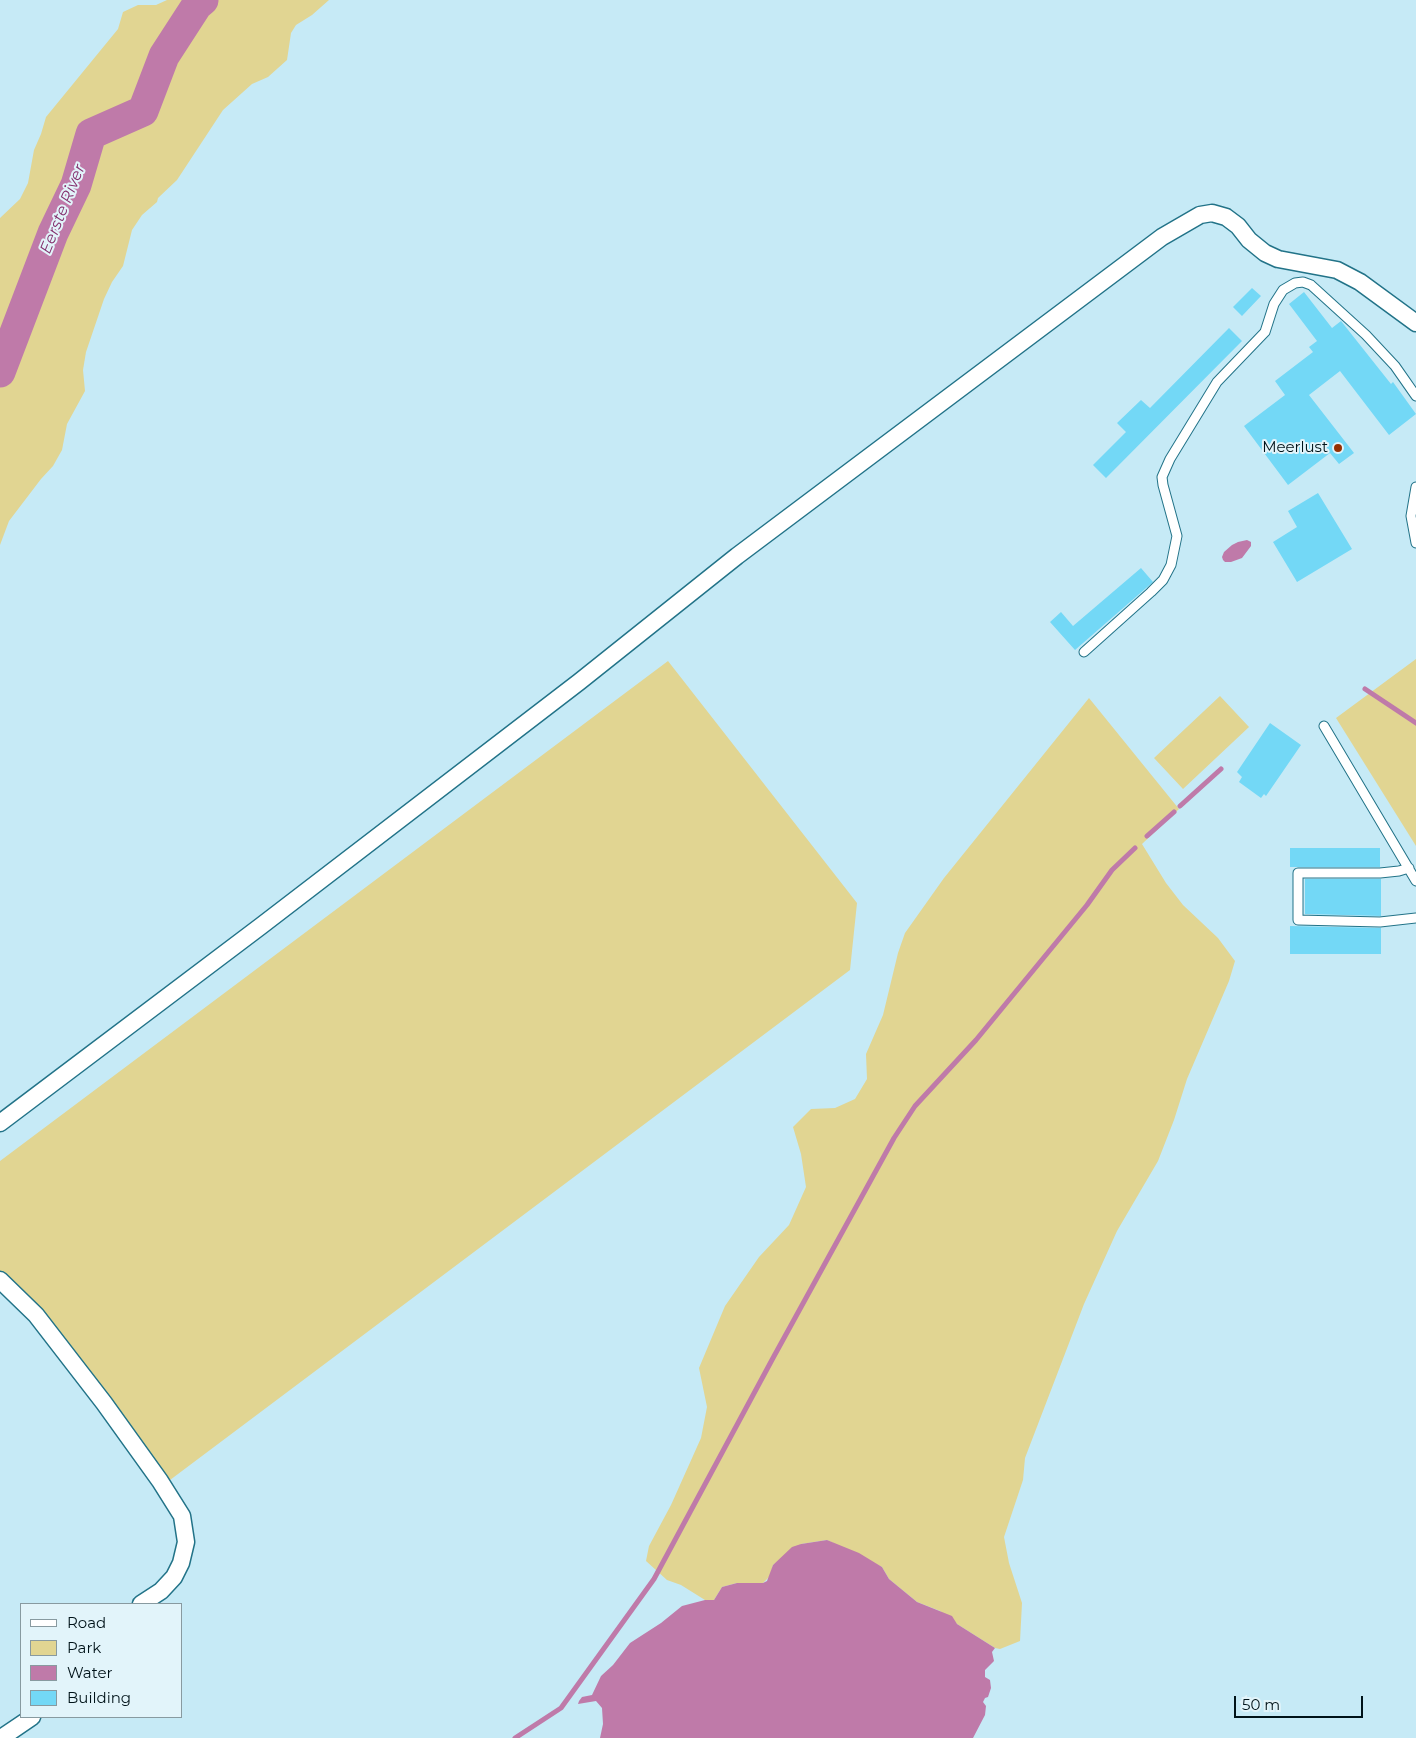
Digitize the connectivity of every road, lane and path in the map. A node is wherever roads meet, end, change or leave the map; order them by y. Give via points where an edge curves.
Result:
1 (1416, 323) edge
2 (1416, 396) edge
3 (1416, 487) edge
4 (1416, 543) edge
5 (1084, 652) dead end
6 (1324, 726) dead end
7 (1409, 868) junction
8 (1416, 880) edge
9 (1416, 918) edge
10 (0, 1124) edge
11 (0, 1280) edge
12 (143, 1603) edge
13 (31, 1718) edge
14 (1, 1738) edge

1 - 10 street via 1360,282 1337,270 1278,259 1265,253 1226,217 1212,213 1200,216 1170,232 737,556 564,694
2 - 5 lane via 1395,366 1366,335 1311,285 1295,283 1283,290 1274,304 1265,332 1217,382 1162,477 1177,536 1171,565 1163,580
3 - 4 lane via 1411,516
6 - 7 lane
7 - 8 lane
7 - 9 lane via 1298,874 1298,920 1380,922
11 - 12 street via 36,1316 104,1403 182,1516 186,1542 181,1563 161,1591
13 - 14 street

